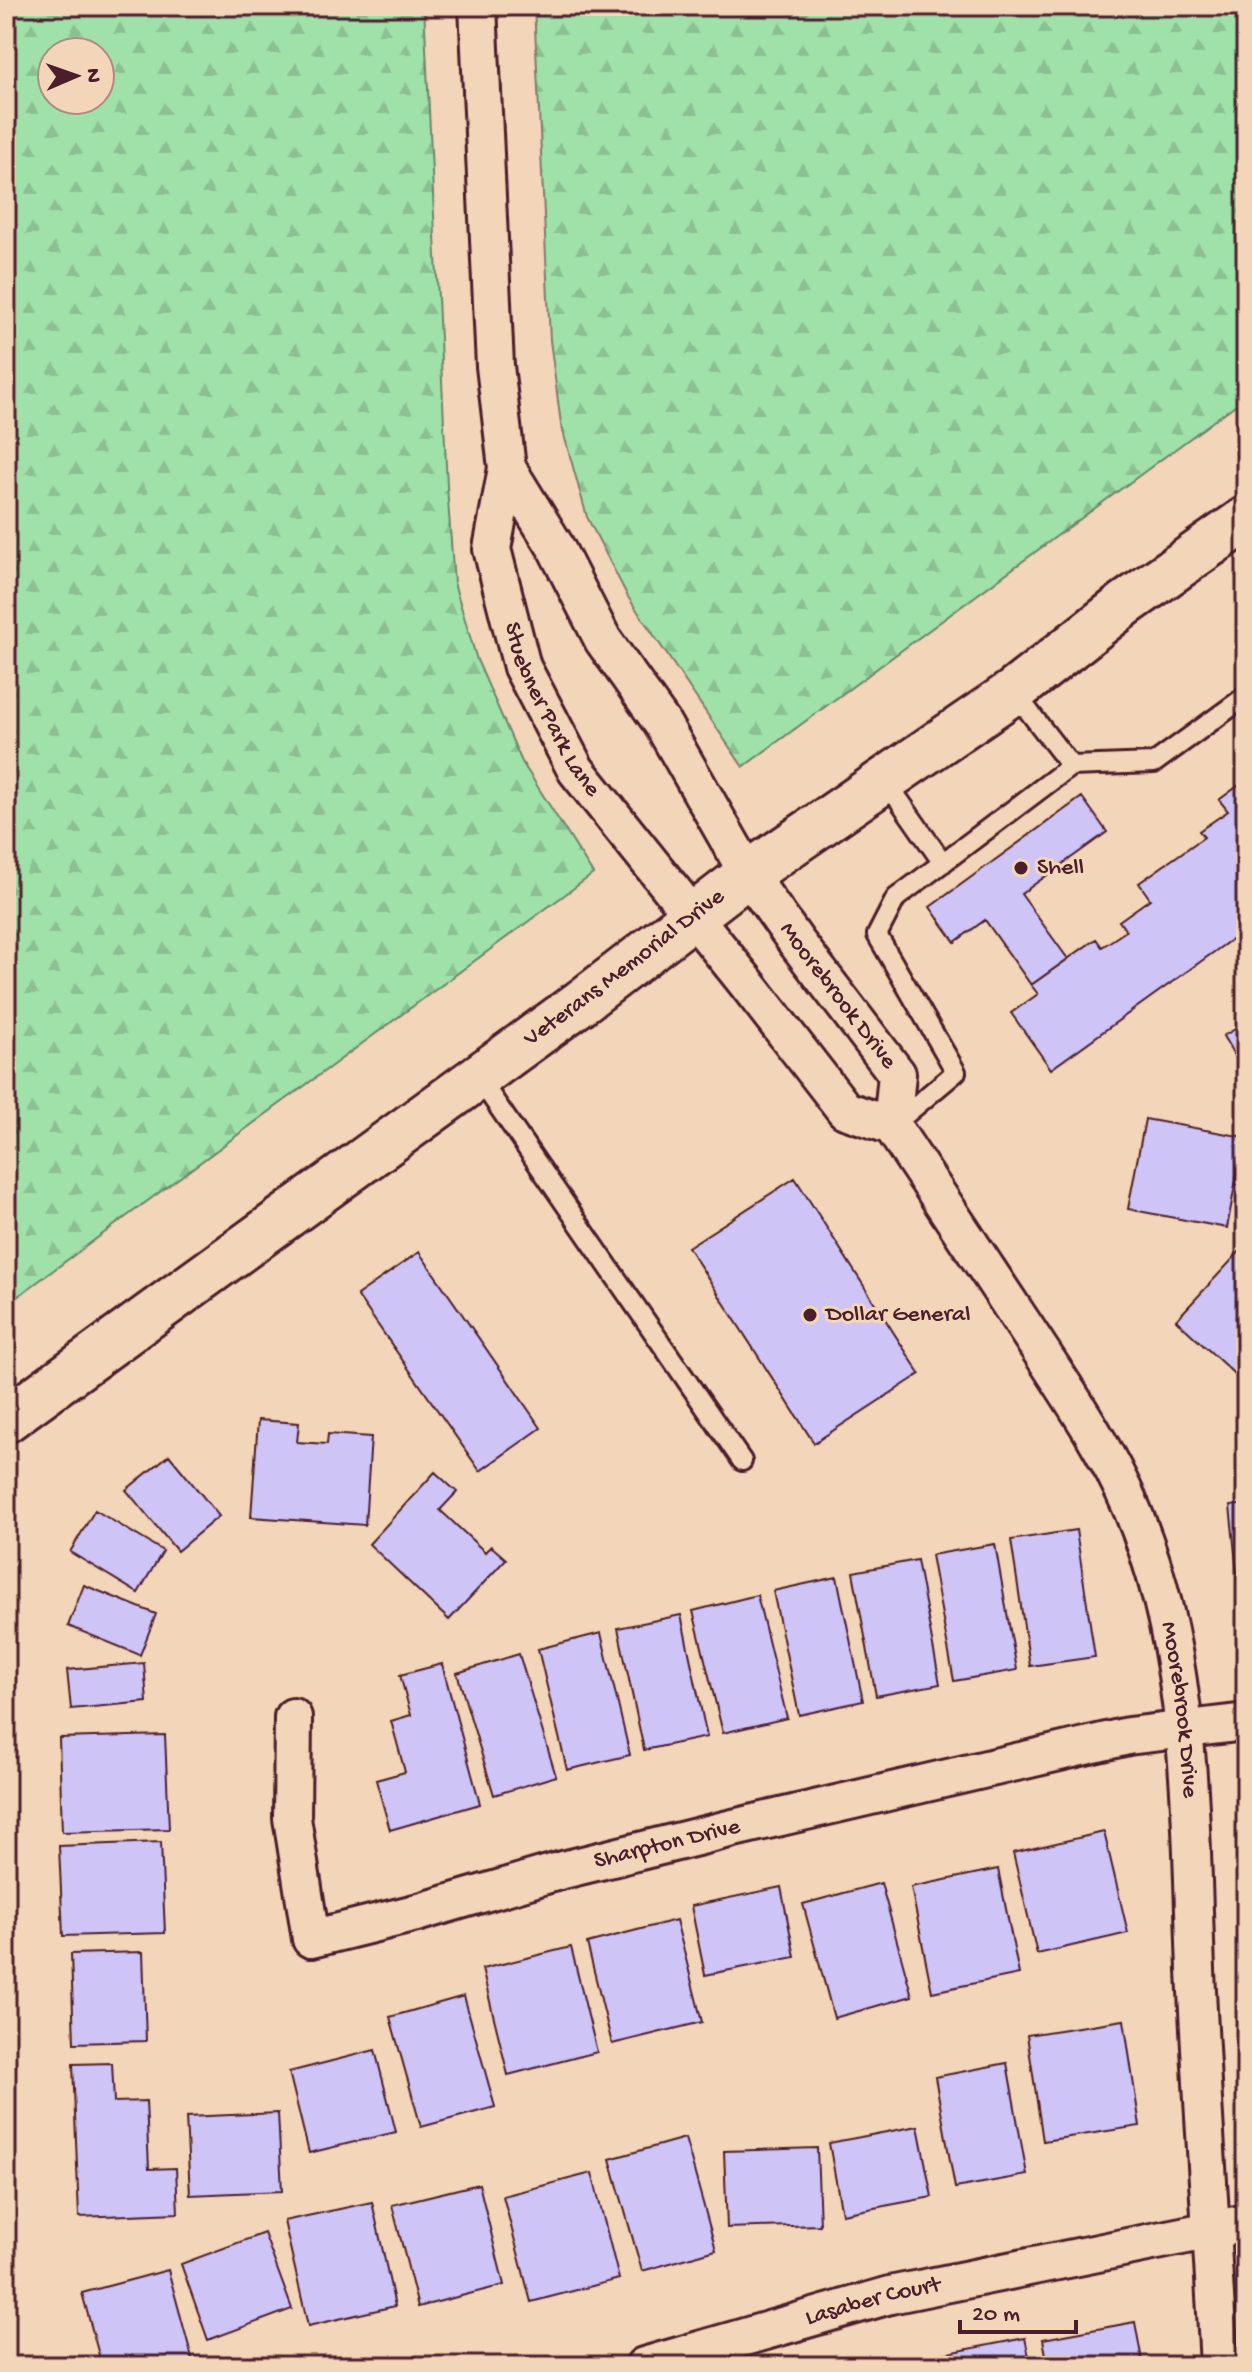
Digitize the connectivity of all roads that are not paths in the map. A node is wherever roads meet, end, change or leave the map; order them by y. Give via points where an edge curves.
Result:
1 (478, 6) edge
2 (507, 468) junction
3 (1242, 531) edge
4 (1013, 692) junction
5 (1246, 696) edge
6 (1071, 766) junction
7 (885, 780) junction
8 (943, 863) junction
9 (748, 874) junction
10 (693, 917) junction
11 (478, 1077) junction
12 (892, 1126) junction
13 (6, 1420) edge
14 (742, 1461) dead end
15 (293, 1717) dead end
16 (1246, 1722) edge
17 (1182, 1730) junction
18 (1229, 2226) edge
19 (644, 2366) edge
20 (1219, 2366) edge

1 - 2 street, Stuebner Park Lane via 495,366
2 - 9 street, Stuebner Park Lane via 603,640 662,723
2 - 10 street, Stuebner Park Lane via 492,549 522,667 576,770
3 - 4 main road, Veterans Memorial Drive via 1125,604
4 - 6 lane
4 - 7 main road, Veterans Memorial Drive
5 - 6 lane via 1154,763
6 - 8 lane
7 - 8 lane
7 - 9 main road, Veterans Memorial Drive
8 - 12 lane via 896,898 877,935 956,1072
9 - 10 main road, Veterans Memorial Drive
9 - 12 street, Moorebrook Drive via 897,1074
10 - 11 main road, Veterans Memorial Drive
10 - 12 street via 845,1110
11 - 13 main road, Veterans Memorial Drive
11 - 14 lane
12 - 17 street, Moorebrook Drive via 1075,1404 1125,1495 1165,1617
15 - 17 street, Sharpton Drive via 292,1818 311,1939 729,1829 1128,1736
16 - 17 street, Sharpton Drive
17 - 18 street, Moorebrook Drive via 1191,1807 1196,1972
18 - 19 street, Lasaber Court via 890,2295
18 - 20 street, Moorebrook Drive

